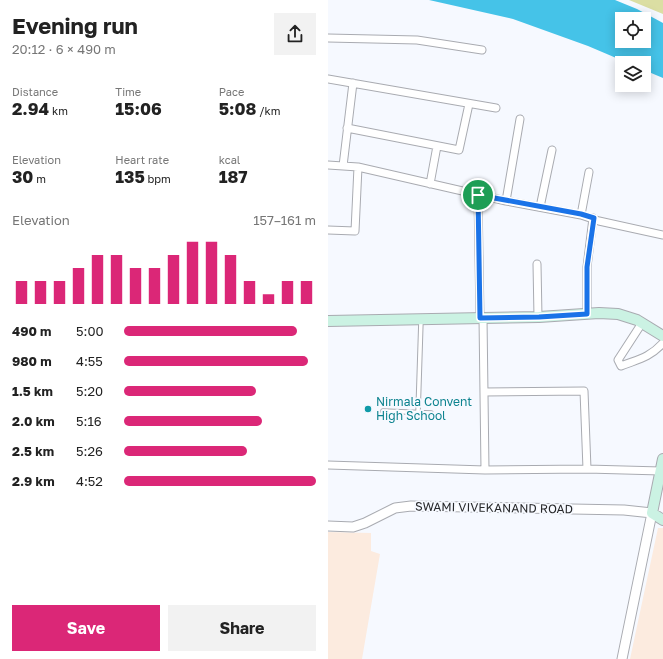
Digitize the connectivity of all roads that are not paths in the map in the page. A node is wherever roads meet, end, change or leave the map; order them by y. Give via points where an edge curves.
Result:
1 (328, 38) edge
2 (482, 50) dead end
3 (328, 79) edge
4 (353, 84) junction
5 (469, 104) junction
6 (496, 108) dead end
7 (520, 119) dead end
8 (347, 128) junction
9 (437, 146) junction
10 (552, 150) dead end
11 (328, 165) edge
12 (343, 166) junction
13 (358, 167) junction
14 (589, 172) dead end
15 (430, 184) junction
16 (478, 195) junction
17 (506, 201) junction
18 (540, 207) junction
19 (581, 214) junction
20 (594, 218) junction
21 (328, 230) edge
22 (663, 235) edge
23 (537, 264) dead end
24 (587, 314) junction
25 (538, 317) junction
26 (481, 318) junction
27 (421, 319) junction
28 (328, 321) edge
29 (642, 322) junction
30 (663, 336) edge
31 (663, 340) edge
32 (663, 343) edge
33 (484, 392) junction
34 (383, 411) dead end
35 (418, 413) junction
36 (431, 413) dead end
37 (663, 460) edge
38 (328, 465) edge
39 (587, 469) junction
40 (485, 470) junction
41 (661, 471) junction
42 (663, 511) edge
43 (652, 513) junction
44 (663, 520) edge
45 (328, 526) edge
46 (622, 659) edge

1 - 2 street via 417,40
3 - 4 street
4 - 5 street
4 - 8 street
5 - 6 street
5 - 9 street via 459,150
7 - 17 street
8 - 9 street
8 - 12 street
9 - 15 street
10 - 18 street
11 - 12 street
12 - 13 street
13 - 15 street
13 - 21 street via 354,231
14 - 19 street
15 - 16 street
16 - 17 street
16 - 26 street
17 - 18 street
18 - 19 street
19 - 20 street
20 - 22 street
20 - 24 street via 587,267
23 - 25 street
24 - 25 main road
24 - 29 main road via 618,314
25 - 26 main road
26 - 27 main road
26 - 33 street
27 - 28 main road
27 - 35 lane
29 - 30 main road
29 - 32 street via 618,360 621,366 648,356
30 - 31 main road
33 - 39 street via 584,391
33 - 40 street
34 - 35 lane
35 - 36 lane
37 - 41 main road
38 - 40 street
39 - 40 street
39 - 41 street
41 - 43 main road
42 - 43 main road
43 - 44 main road, SWAMI VIVEKANAND ROAD
43 - 45 street, SWAMI VIVEKANAND ROAD via 624,510 411,506 395,508 353,527
43 - 46 street

